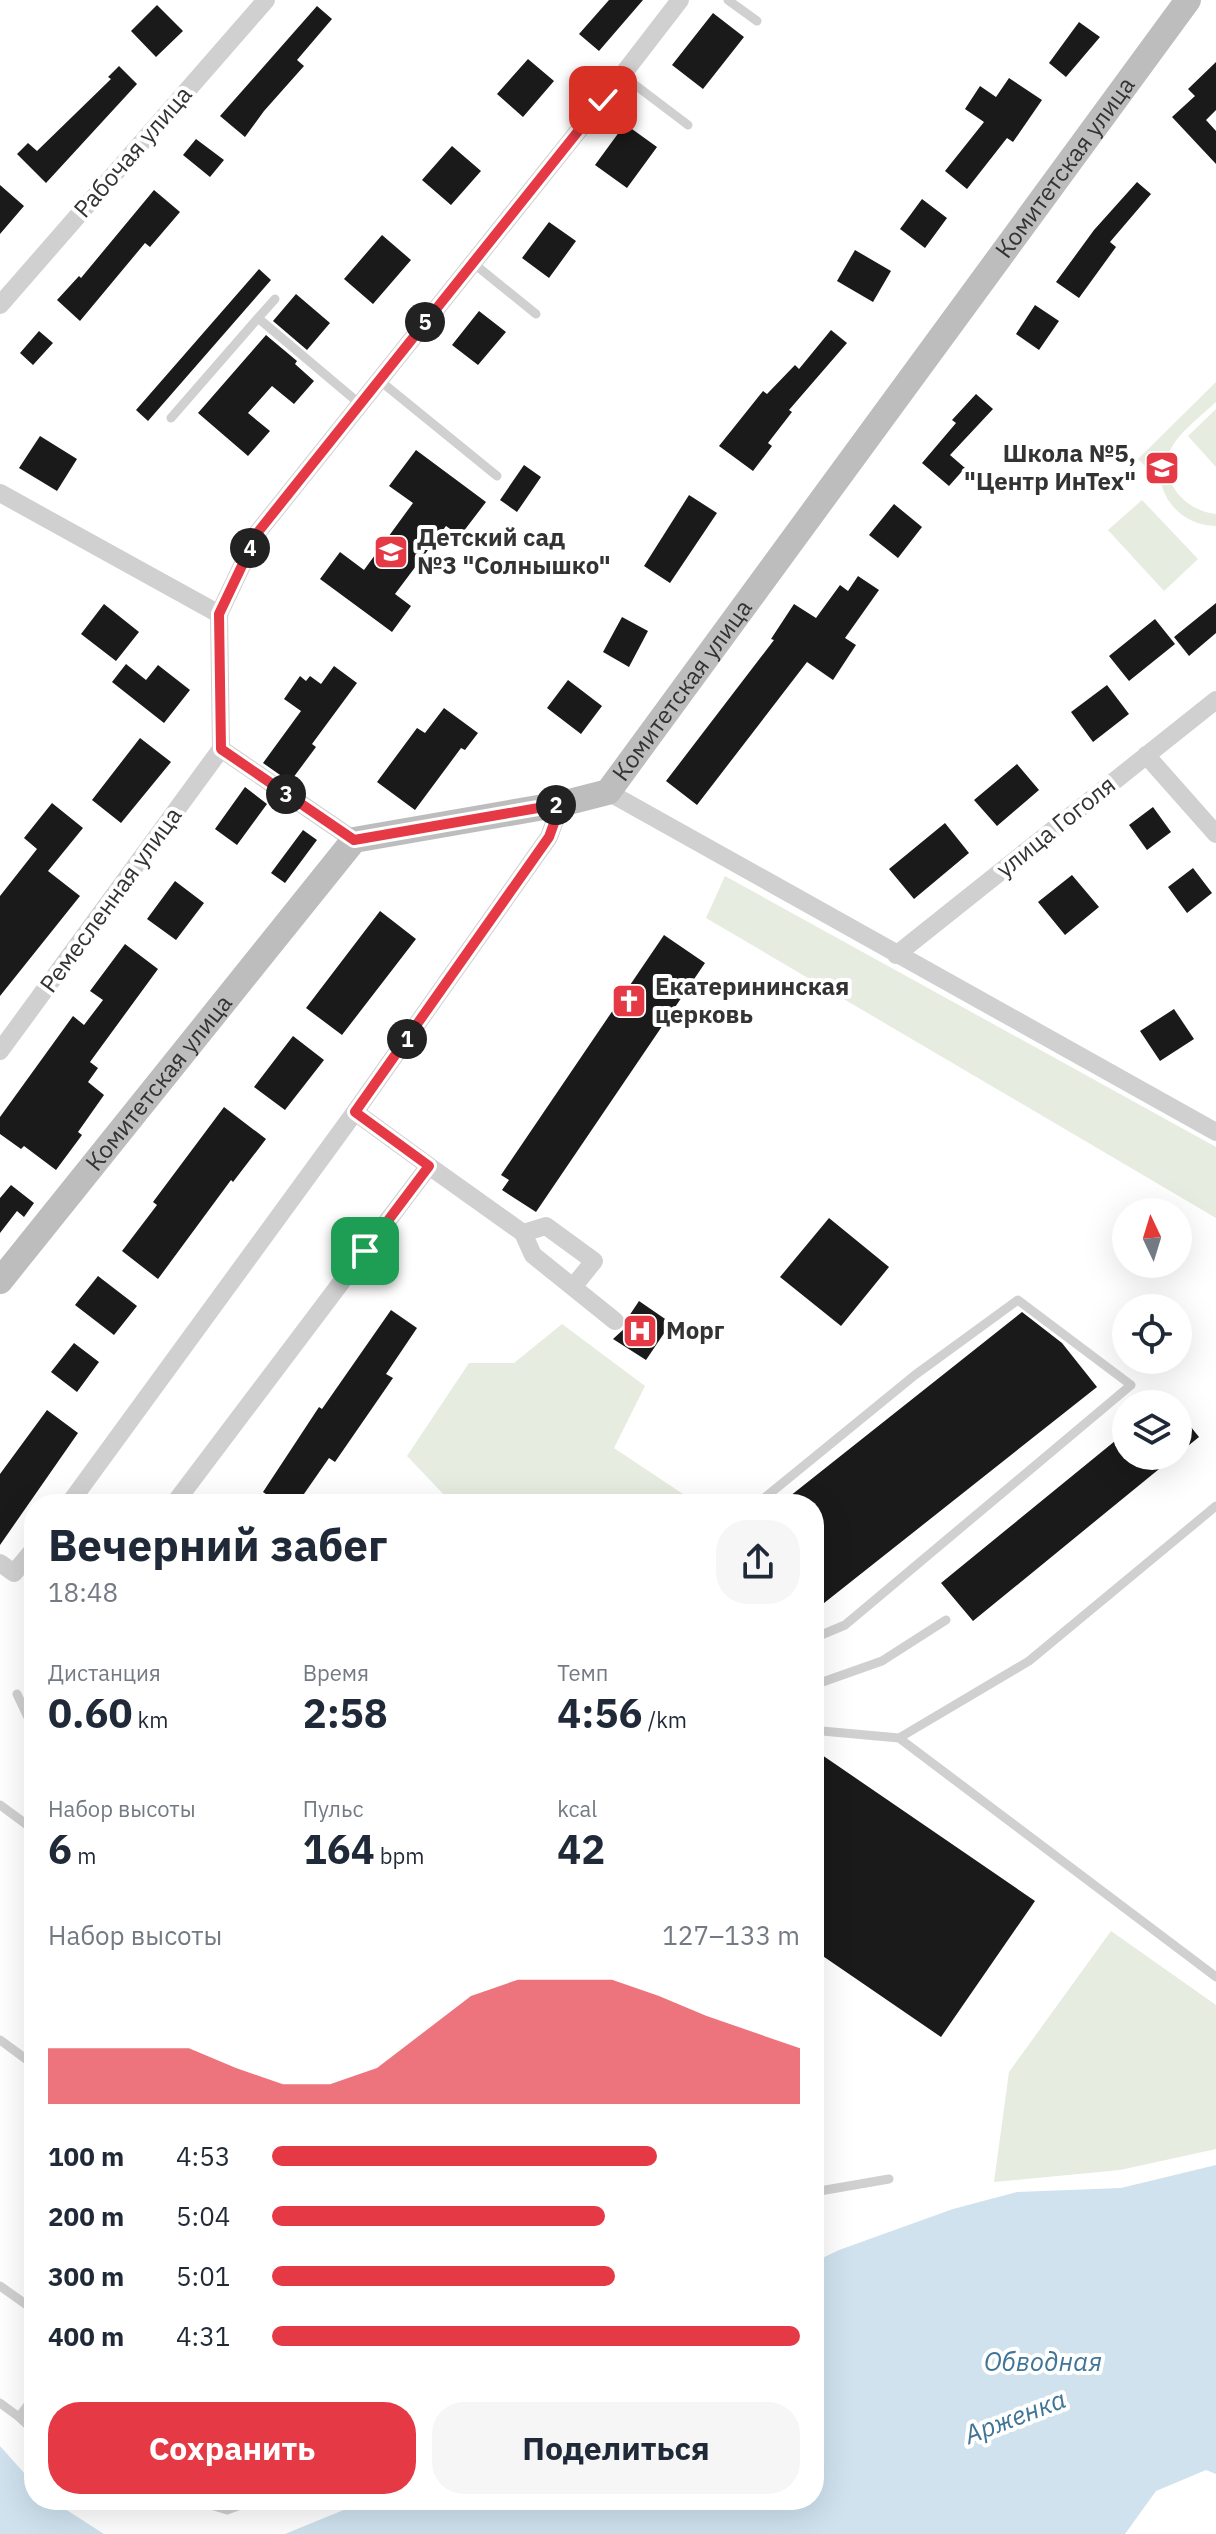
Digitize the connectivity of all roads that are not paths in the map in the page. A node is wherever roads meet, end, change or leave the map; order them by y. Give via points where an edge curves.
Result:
1 (266, 0) edge
2 (680, 0) edge
3 (728, 0) edge
4 (1188, 0) edge
5 (757, 21) dead end
6 (622, 75) junction
7 (688, 125) dead end
8 (473, 263) junction
9 (275, 299) dead end
10 (0, 305) edge
11 (536, 314) dead end
12 (258, 318) junction
13 (379, 380) junction
14 (360, 404) junction
15 (171, 418) dead end
16 (497, 476) dead end
17 (0, 493) edge
18 (219, 614) junction
19 (1216, 700) edge
20 (221, 749) junction
21 (1146, 755) junction
22 (608, 792) junction
23 (561, 804) junction
24 (1216, 834) edge
25 (354, 840) junction
26 (896, 955) junction
27 (0, 1051) edge
28 (355, 1112) junction
29 (1216, 1132) edge
30 (429, 1166) junction
31 (523, 1233) junction
32 (0, 1281) edge
33 (573, 1287) junction
34 (615, 1321) dead end
35 (76, 1494) edge
36 (182, 1494) edge
37 (769, 1494) edge
38 (1216, 1506) edge
39 (24, 1561) edge
40 (0, 1563) edge
41 (946, 1620) dead end
42 (824, 1634) edge
43 (824, 1681) edge
44 (17, 1694) dead end
45 (24, 1709) edge
46 (824, 1731) edge
47 (899, 1738) junction
48 (0, 1805) edge
49 (24, 1823) edge
50 (1216, 1977) edge
51 (0, 2040) edge
52 (24, 2058) edge
53 (889, 2179) dead end
54 (824, 2190) edge
55 (0, 2286) edge
56 (24, 2303) edge
57 (0, 2403) edge
58 (24, 2410) edge
59 (19, 2417) junction
60 (24, 2422) edge

1 - 10 street, Рабочая улица
2 - 6 street
3 - 5 lane
4 - 22 street, Комитетская улица
6 - 7 lane
6 - 8 street
8 - 11 lane
8 - 13 street
9 - 12 lane
12 - 14 lane
12 - 15 lane
13 - 14 street
13 - 16 lane
14 - 18 street via 258,532
17 - 18 street
18 - 20 street
19 - 21 street, улица Гоголя
20 - 25 street
20 - 27 street, Ремесленная улица
21 - 24 street
21 - 26 street, улица Гоголя
22 - 23 street, Комитетская улица
22 - 26 street
23 - 25 street, Комитетская улица
23 - 28 street via 549,837
25 - 32 street, Комитетская улица
26 - 29 street
28 - 30 street
28 - 35 street
30 - 31 street
30 - 36 street
31 - 33 street via 533,1255
31 - 33 street via 546,1226 594,1261
33 - 34 street
37 - 42 lane via 915,1375 1018,1300 1131,1385 845,1625
38 - 47 lane via 1029,1661
39 - 40 street via 14,1573
41 - 43 lane via 882,1661
44 - 45 lane
46 - 47 lane
47 - 50 lane
48 - 49 lane
51 - 52 lane
53 - 54 lane
55 - 56 lane
57 - 59 lane
58 - 59 lane
59 - 60 lane

